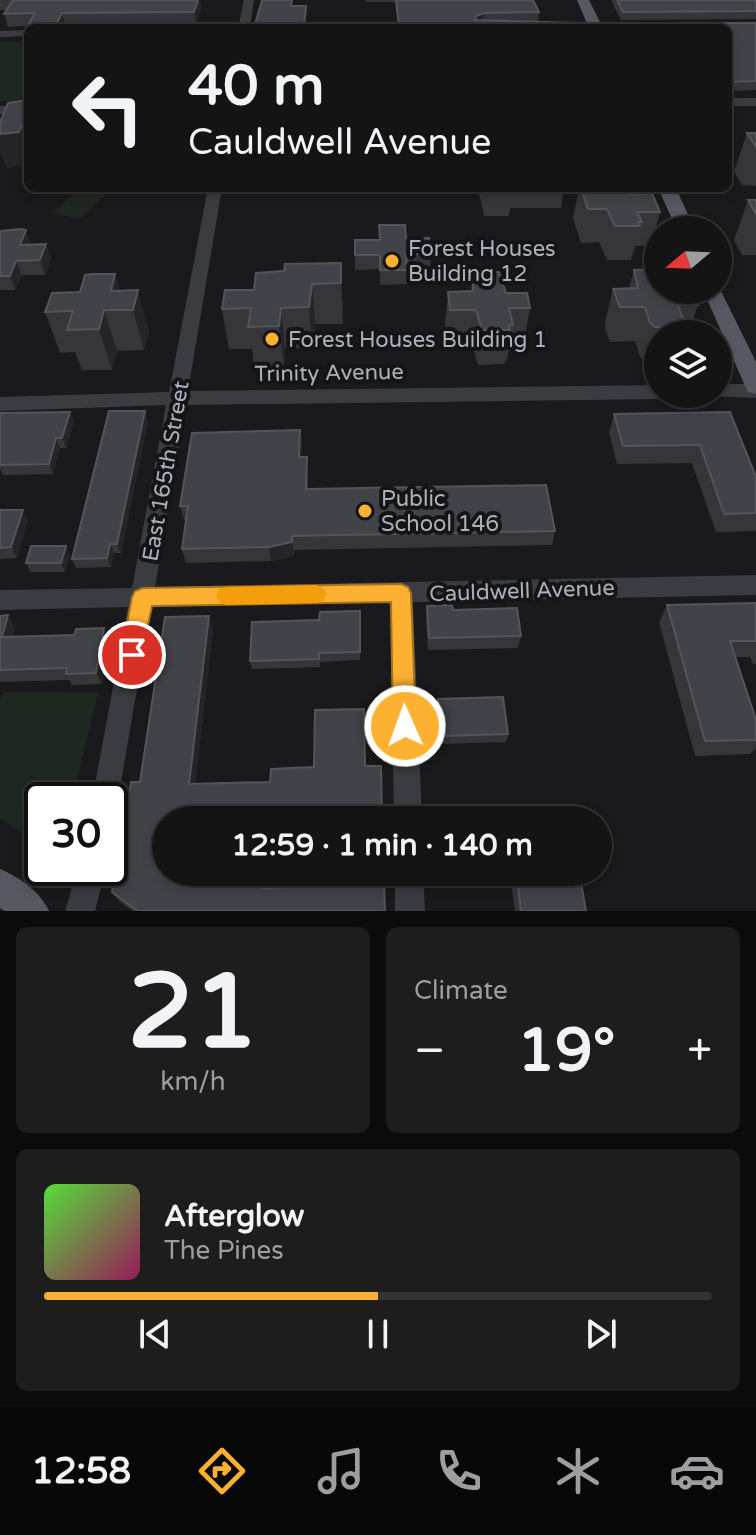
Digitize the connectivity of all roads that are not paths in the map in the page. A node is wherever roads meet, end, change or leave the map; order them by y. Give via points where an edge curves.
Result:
1 (249, 0) edge
2 (583, 0) edge
3 (245, 24) edge
4 (595, 24) edge
5 (24, 33) edge
6 (0, 34) edge
7 (732, 102) edge
8 (756, 102) edge
9 (0, 110) edge
10 (24, 110) edge
11 (214, 192) edge
12 (669, 192) edge
13 (680, 216) edge
14 (719, 304) edge
15 (756, 389) edge
16 (732, 390) edge
17 (644, 392) edge
18 (178, 398) junction
19 (0, 404) edge
20 (756, 585) edge
21 (401, 593) junction
22 (143, 597) junction
23 (0, 600) edge
24 (108, 782) edge
25 (408, 806) edge
26 (0, 886) edge
27 (89, 886) edge
28 (409, 886) edge
29 (31, 911) edge
30 (80, 911) edge
31 (410, 911) edge

1 - 3 street
2 - 4 main road
5 - 6 street
7 - 8 street
9 - 10 street
11 - 18 street, East 165th Street
12 - 13 main road
14 - 15 main road
15 - 16 street
17 - 18 street, Trinity Avenue
18 - 19 street, Trinity Avenue
18 - 22 street, East 165th Street
20 - 21 street, Cauldwell Avenue
21 - 22 street, Cauldwell Avenue
21 - 25 street
22 - 23 street, Cauldwell Avenue
22 - 24 street, East 165th Street
26 - 29 main road
27 - 30 street
28 - 31 street

